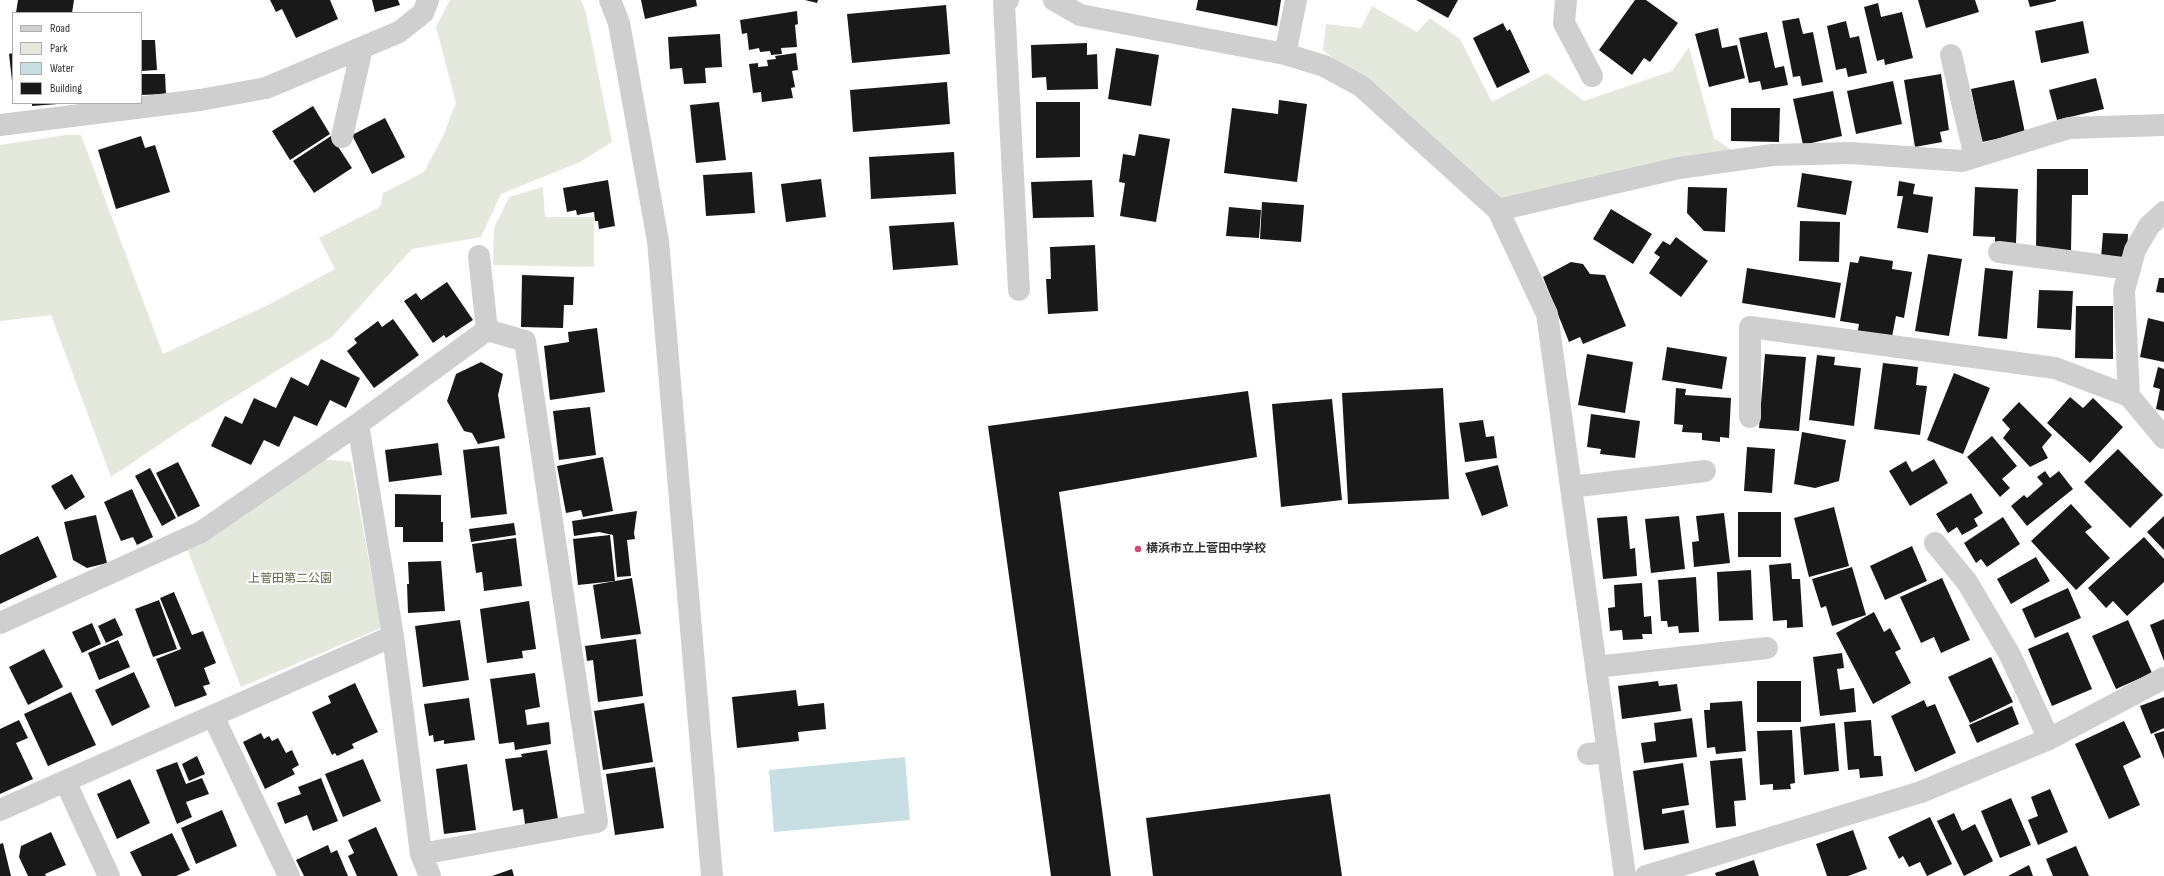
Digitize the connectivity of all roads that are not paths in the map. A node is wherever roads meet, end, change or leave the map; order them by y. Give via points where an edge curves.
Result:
1 (428, 0) edge
2 (610, 0) edge
3 (1008, 0) edge
4 (1054, 0) edge
5 (1296, 0) edge
6 (1566, 0) edge
7 (362, 48) junction
8 (1285, 54) junction
9 (1951, 55) dead end
10 (1592, 76) dead end
11 (0, 125) edge
12 (2164, 125) edge
13 (342, 137) dead end
14 (1975, 157) junction
15 (1498, 210) junction
16 (2164, 212) edge
17 (1999, 252) dead end
18 (479, 256) dead end
19 (2130, 269) junction
20 (1019, 290) dead end
21 (487, 330) junction
22 (2129, 396) junction
23 (1750, 417) dead end
24 (358, 424) junction
25 (2164, 438) edge
26 (1705, 471) dead end
27 (1571, 487) junction
28 (1935, 543) dead end
29 (0, 623) edge
30 (394, 636) junction
31 (1767, 648) dead end
32 (1596, 667) junction
33 (2164, 678) edge
34 (213, 716) junction
35 (2049, 739) junction
36 (65, 781) junction
37 (0, 810) edge
38 (421, 854) junction
39 (109, 876) edge
40 (289, 876) edge
41 (430, 876) edge
42 (712, 876) edge
43 (1625, 876) edge
44 (1646, 876) edge

1 - 7 street via 423,13 399,32
2 - 42 street via 619,23 658,241
3 - 20 street via 1004,4
4 - 8 street via 1080,15
5 - 8 street
6 - 10 street via 1564,23
7 - 11 street via 266,88 200,100
7 - 13 street
8 - 15 street via 1324,66 1361,86
9 - 14 street
12 - 14 street via 2069,128
14 - 15 street via 1962,161 1851,153 1772,155 1678,168
15 - 27 street via 1547,314
16 - 19 street via 2149,226 2135,250
17 - 19 street
18 - 21 street
19 - 22 street via 2124,290
21 - 24 street
21 - 38 street via 525,341 596,822
22 - 23 street via 2055,368 1750,328
22 - 25 street
24 - 29 street via 201,532
24 - 30 street
26 - 27 street
27 - 32 street
28 - 35 street via 1971,589 2010,655
30 - 34 street
30 - 38 street
31 - 32 street
32 - 43 street via 1598,753
33 - 35 street
34 - 36 street
34 - 40 street
35 - 44 street via 1921,792
36 - 37 street
36 - 39 street
38 - 41 street

